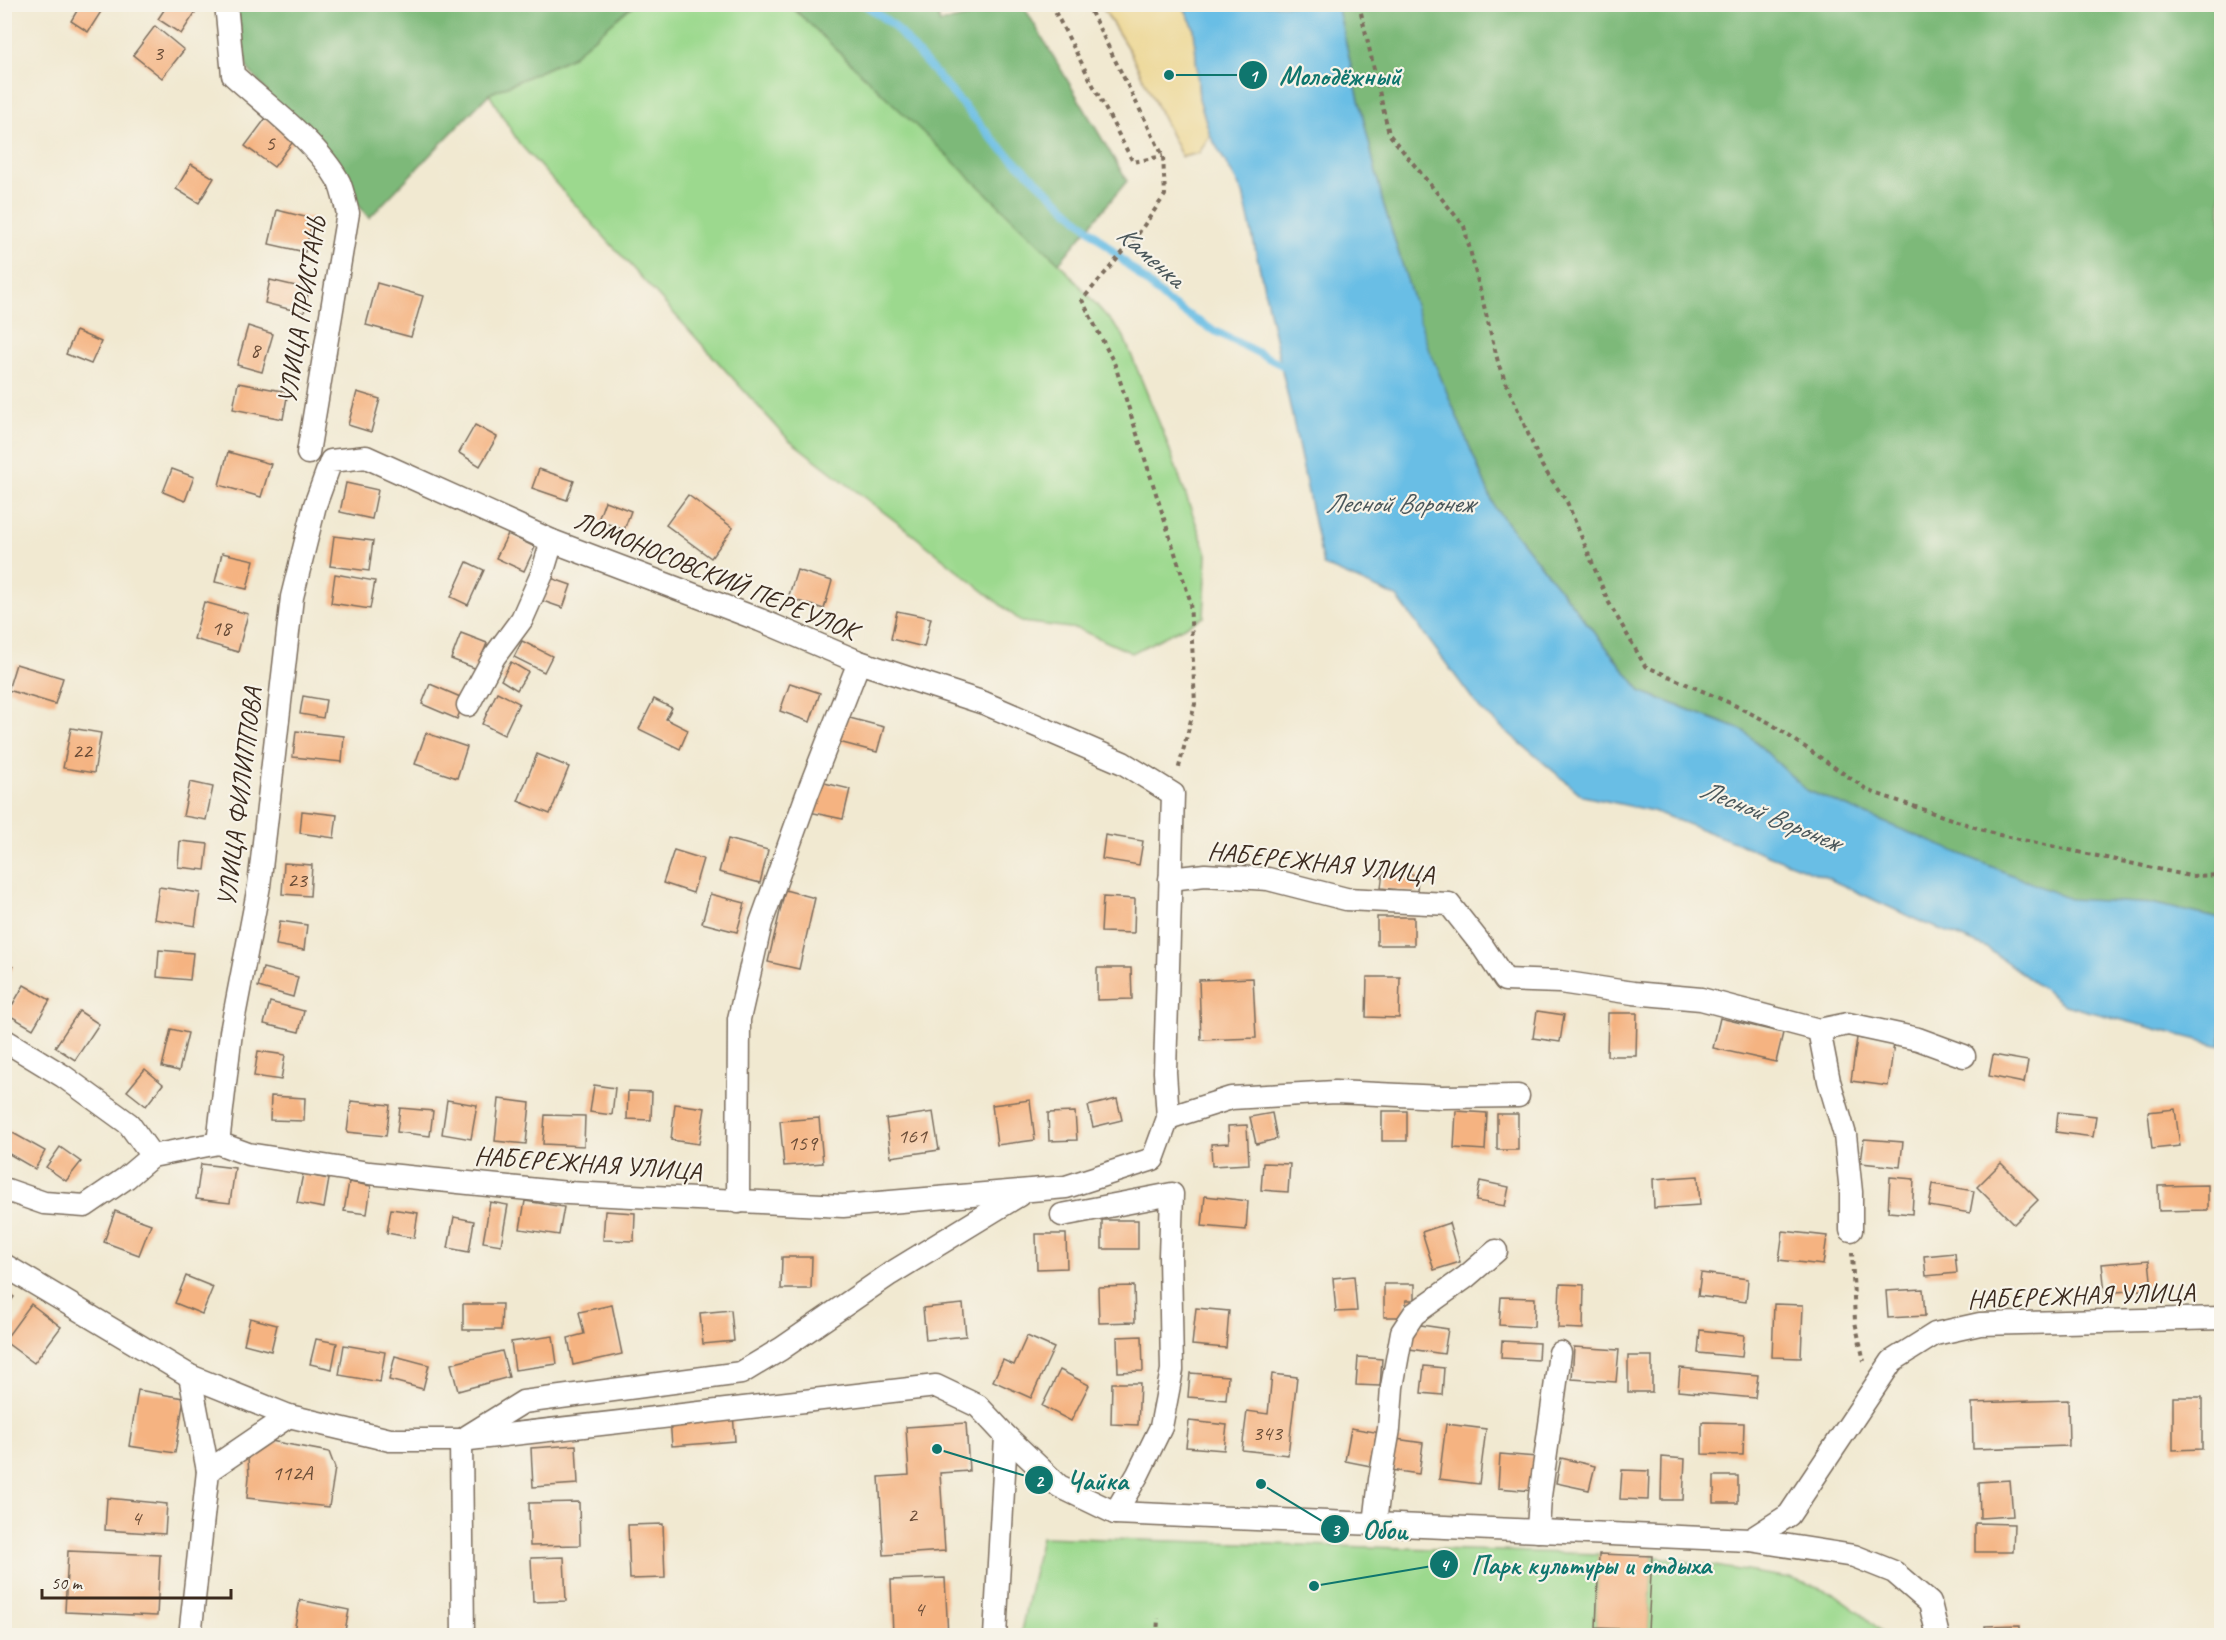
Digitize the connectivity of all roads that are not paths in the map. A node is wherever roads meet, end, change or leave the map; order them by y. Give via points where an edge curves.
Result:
1 (226, 4) edge
2 (308, 453) dead end
3 (331, 461) joint
4 (552, 541) junction
5 (859, 662) junction
6 (468, 705) dead end
7 (1173, 794) joint
8 (1170, 879) junction
9 (1819, 1030) junction
10 (4, 1040) edge
11 (1964, 1056) dead end
12 (1518, 1096) dead end
13 (1168, 1119) junction
14 (218, 1143) junction
15 (152, 1156) junction
16 (4, 1189) edge
17 (1024, 1191) junction
18 (738, 1202) junction
19 (1062, 1215) dead end
20 (1851, 1230) road end
21 (1496, 1251) dead end
22 (4, 1265) edge
23 (2222, 1318) edge
24 (1560, 1353) dead end
25 (190, 1376) junction
26 (289, 1416) junction
27 (1006, 1436) junction
28 (461, 1440) junction
29 (208, 1471) junction
30 (1115, 1513) junction
31 (1375, 1524) junction
32 (1538, 1531) junction
33 (1750, 1540) junction
34 (190, 1635) edge
35 (463, 1635) edge
36 (995, 1635) edge
37 (1938, 1635) edge

1 - 2 street, УЛИЦА ПРИСТАНЬ via 233,75 326,163 339,183 348,213
3 - 4 street, ЛОМОНОСОВСКИЙ ПЕРЕУЛОК via 366,457
3 - 14 street, УЛИЦА ФИЛИППОВА via 315,505 292,597 259,886 231,1032
4 - 5 street, ЛОМОНОСОВСКИЙ ПЕРЕУЛОК
4 - 6 street, ЛОМОНОСОВСКИЙ ПЕРЕУЛОК via 522,619 494,657
5 - 7 street, ЛОМОНОСОВСКИЙ ПЕРЕУЛОК via 984,703 1123,764
5 - 18 street, ЛОМОНОСОВСКИЙ ПЕРЕУЛОК via 761,923 739,1019
7 - 8 street, НАБЕРЕЖНАЯ УЛИЦА
8 - 9 street, НАБЕРЕЖНАЯ УЛИЦА via 1205,875 1268,879 1346,899 1449,904 1505,980 1560,982 1701,999
8 - 13 street, НАБЕРЕЖНАЯ УЛИЦА via 1165,1072
9 - 11 street, НАБЕРЕЖНАЯ УЛИЦА via 1848,1024 1918,1040
9 - 20 street via 1845,1135
10 - 15 street via 63,1076 129,1124
12 - 13 street via 1335,1092 1231,1098
13 - 17 street, НАБЕРЕЖНАЯ УЛИЦА via 1153,1159 1066,1186
14 - 15 street
14 - 18 street, НАБЕРЕЖНАЯ УЛИЦА via 248,1154 369,1173 568,1192
15 - 16 street via 85,1206 44,1203
17 - 18 street, НАБЕРЕЖНАЯ УЛИЦА via 843,1206
17 - 28 street, НАБЕРЕЖНАЯ УЛИЦА via 741,1373 523,1402
19 - 30 street via 1172,1194 1172,1370 1161,1427
21 - 31 street via 1414,1314 1402,1332
22 - 25 street
23 - 33 street, НАБЕРЕЖНАЯ УЛИЦА via 1980,1324 1935,1334 1892,1362 1789,1515
24 - 32 street
25 - 26 street
25 - 29 street
26 - 28 street via 390,1440
26 - 29 street
27 - 28 street via 978,1406 936,1386
27 - 30 street via 1059,1486
27 - 36 street
28 - 35 street
29 - 34 street
30 - 31 street
31 - 32 street
32 - 33 street
33 - 37 street via 1854,1556 1894,1572 1930,1603

